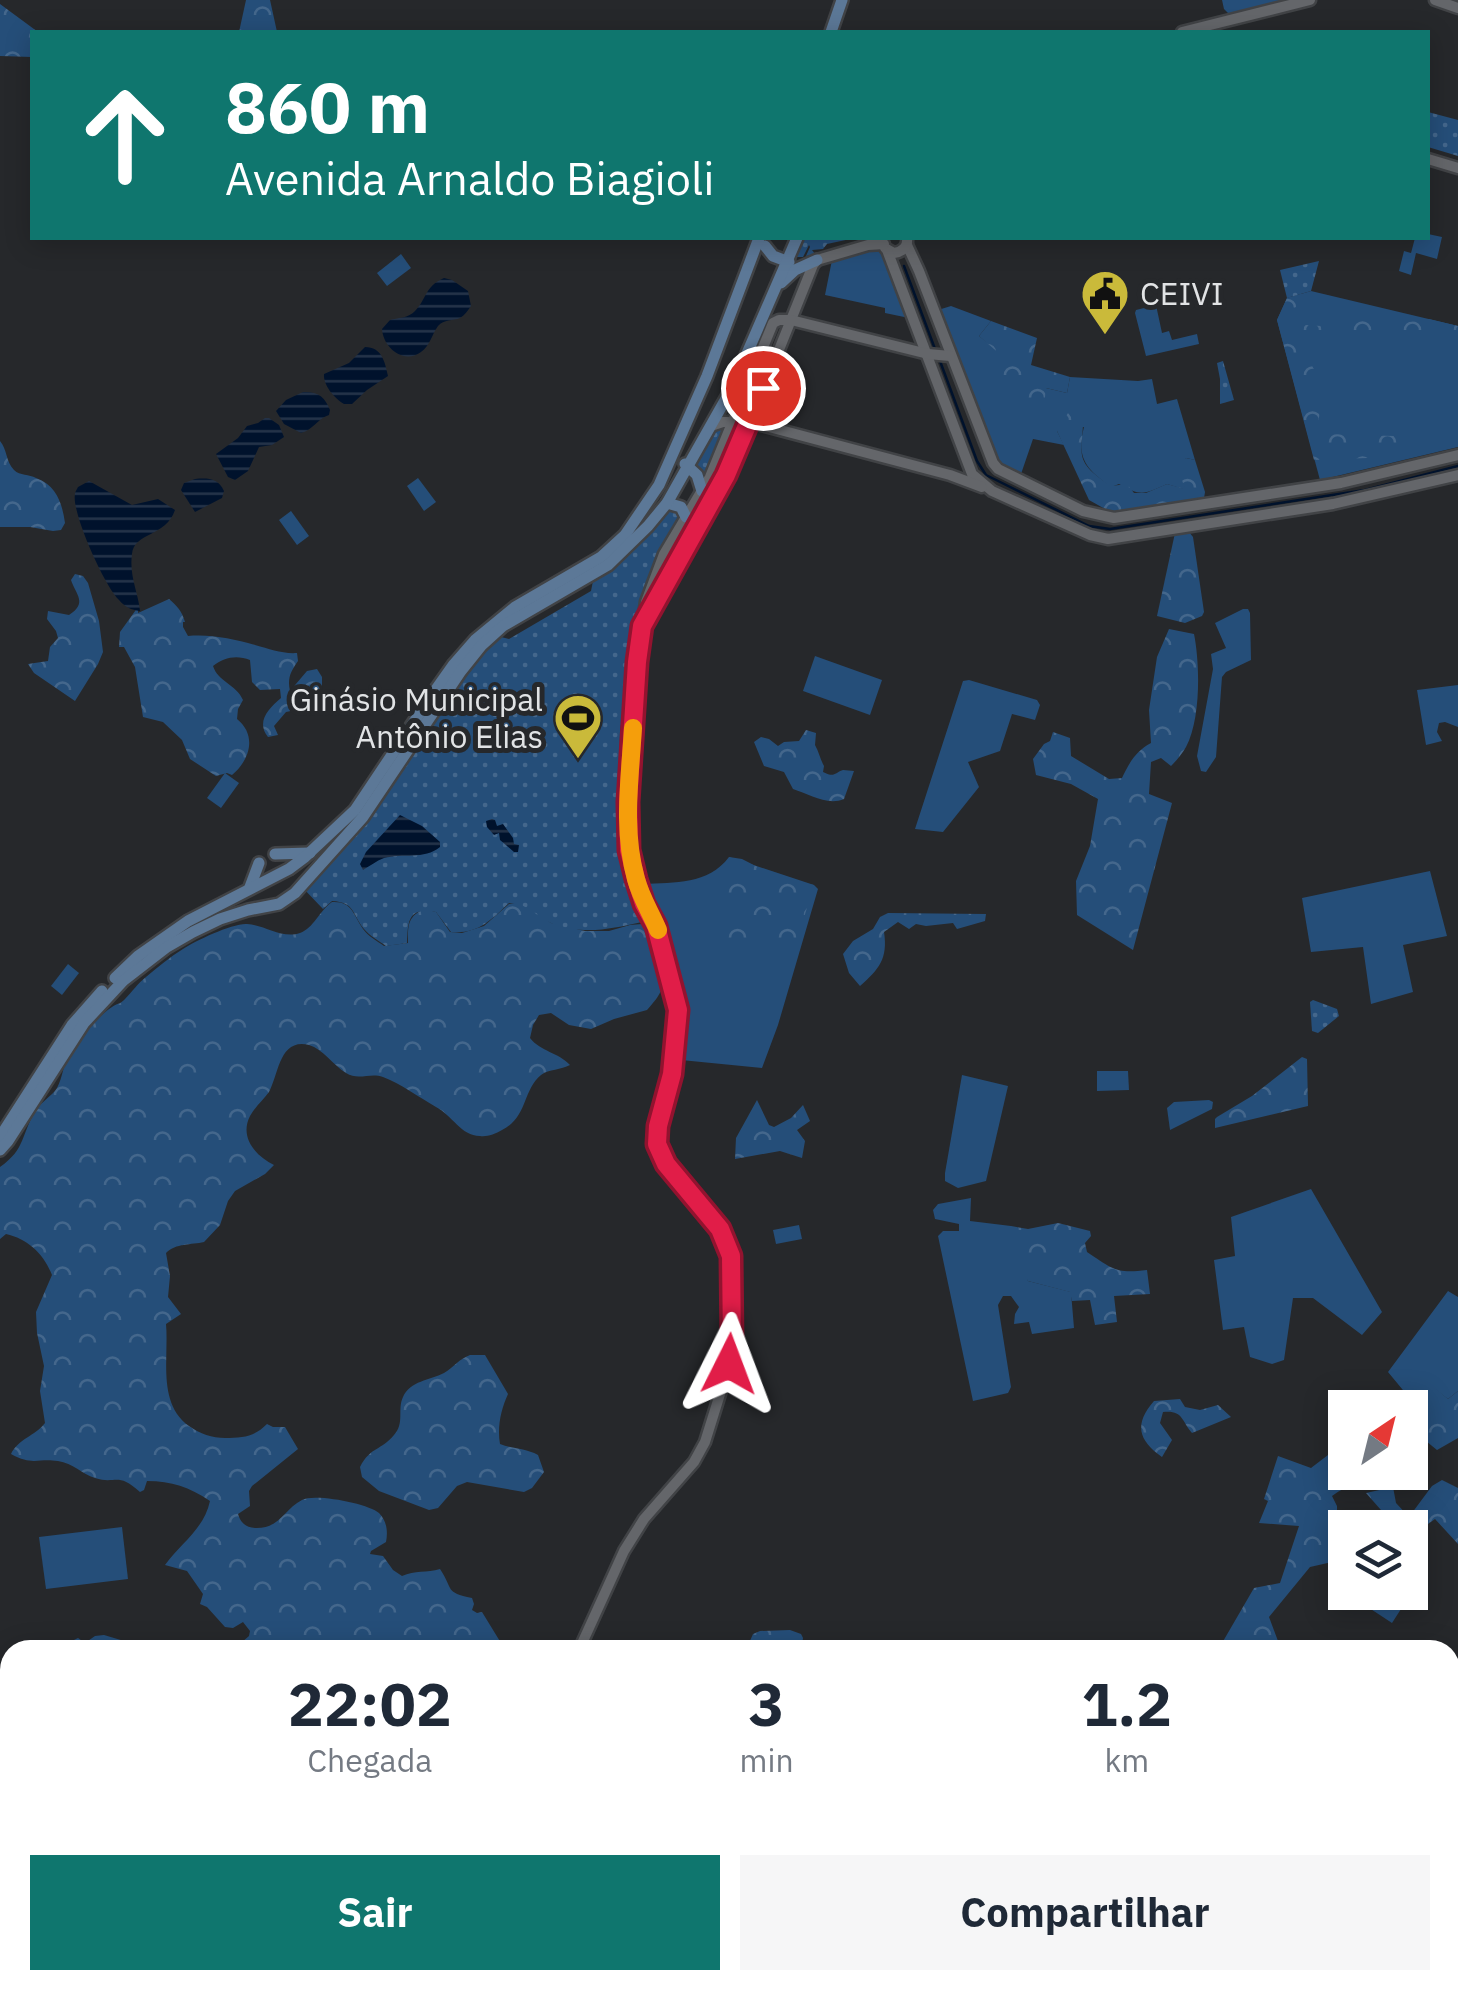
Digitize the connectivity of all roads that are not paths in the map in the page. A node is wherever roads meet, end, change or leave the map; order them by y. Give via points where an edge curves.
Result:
1 (834, 0) edge
2 (842, 0) edge
3 (1310, 0) edge
4 (1435, 0) edge
5 (1458, 8) edge
6 (824, 30) edge
7 (832, 30) edge
8 (1190, 30) edge
9 (1430, 160) edge
10 (1458, 168) edge
11 (762, 240) edge
12 (908, 240) edge
13 (795, 243) edge
14 (885, 244) edge
15 (786, 261) junction
16 (812, 262) junction
17 (764, 312) junction
18 (791, 320) junction
19 (917, 328) junction
20 (758, 344) junction
21 (905, 348) junction
22 (928, 354) junction
23 (950, 356) junction
24 (741, 422) junction
25 (711, 426) junction
26 (676, 448) junction
27 (719, 455) junction
28 (1458, 455) edge
29 (989, 456) junction
30 (733, 460) junction
31 (688, 466) junction
32 (972, 474) junction
33 (950, 475) junction
34 (1458, 475) edge
35 (702, 491) junction
36 (992, 491) junction
37 (666, 503) junction
38 (686, 518) junction
39 (668, 547) junction
40 (681, 555) junction
41 (642, 626) junction
42 (310, 852) junction
43 (275, 854) dead end
44 (260, 863) dead end
45 (289, 869) junction
46 (266, 879) junction
47 (301, 888) junction
48 (246, 892) junction
49 (279, 904) junction
50 (0, 1137) edge
51 (0, 1150) edge
52 (582, 1640) edge

1 - 6 main road
2 - 7 main road
3 - 8 main road
4 - 5 main road
9 - 10 main road
11 - 13 main road via 778,252
11 - 15 main road
11 - 26 main road
12 - 14 main road via 898,253
12 - 23 main road
13 - 15 main road
14 - 16 main road
14 - 19 main road
15 - 16 main road
15 - 17 main road
16 - 17 main road via 786,276
16 - 18 main road
17 - 20 main road
18 - 20 main road via 780,320
18 - 21 main road
18 - 24 main road via 756,406
19 - 21 main road
19 - 22 main road
20 - 24 main road
20 - 25 main road
21 - 22 main road
22 - 23 main road
22 - 32 main road
23 - 29 main road
24 - 25 main road
24 - 27 main road
24 - 30 main road
24 - 33 main road
25 - 31 main road
26 - 31 main road
26 - 42 main road via 625,535 475,640 355,810
27 - 30 main road
27 - 35 main road
28 - 29 main road via 1341,482 1114,518 1083,511 1005,472
29 - 32 main road
30 - 40 main road
31 - 35 main road
31 - 37 main road
32 - 33 main road
32 - 36 main road
33 - 36 main road
34 - 36 main road via 1333,504 1108,539
35 - 38 main road
37 - 38 main road via 677,504
37 - 47 main road via 608,565 481,646 364,816
38 - 39 main road
39 - 40 main road
39 - 41 main road
40 - 41 main road
41 - 52 main road via 629,850 678,1010 657,1144 728,1244 732,1344 699,1455 644,1519
42 - 43 main road
42 - 45 main road
44 - 48 main road
45 - 46 main road
45 - 47 main road
46 - 48 main road
46 - 49 main road
47 - 49 main road
48 - 50 main road via 188,921 96,996
49 - 51 main road via 220,918 122,981 84,1024

